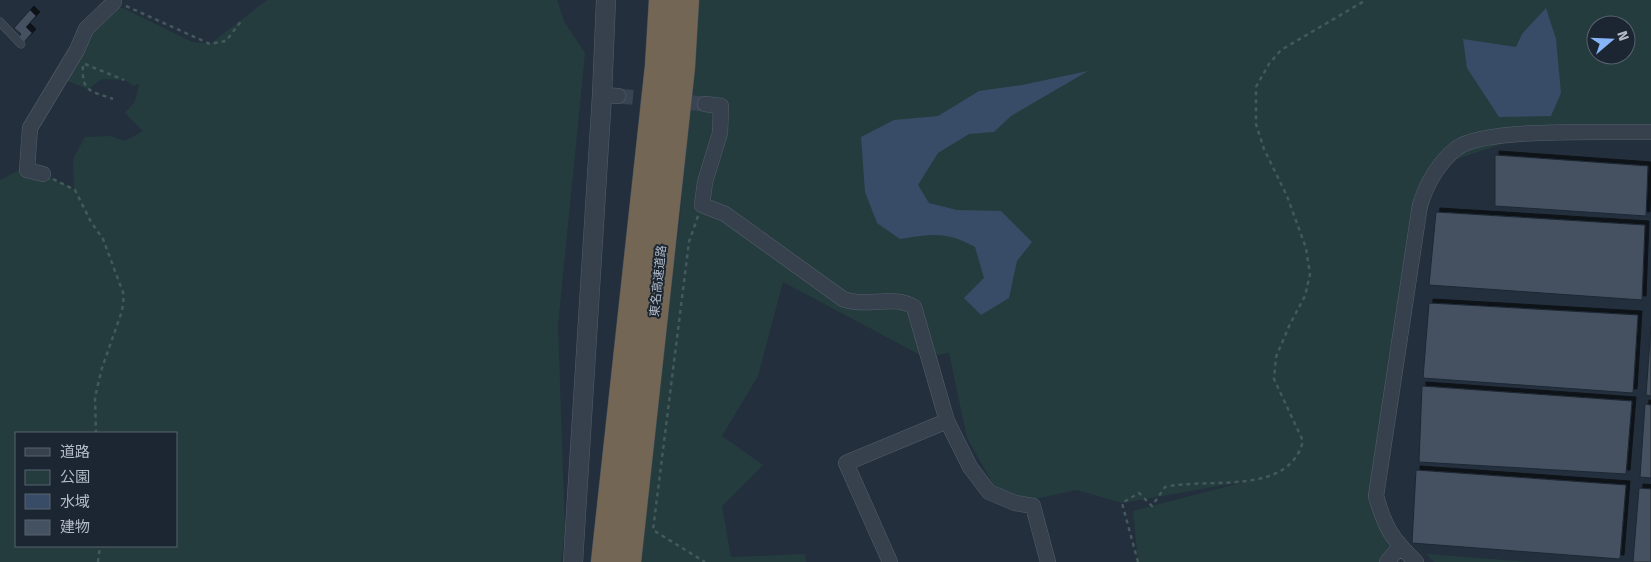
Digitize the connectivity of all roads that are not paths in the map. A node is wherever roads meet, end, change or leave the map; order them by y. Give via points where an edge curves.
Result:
1 (606, 0) edge
2 (663, 0) edge
3 (685, 0) edge
4 (117, 1) edge
5 (0, 22) edge
6 (21, 44) dead end
7 (705, 104) tunnel mouth
8 (1651, 132) edge
9 (43, 174) road end
10 (947, 421) junction
11 (1400, 547) junction
12 (573, 562) edge
13 (605, 562) edge
14 (627, 562) edge
15 (890, 562) edge
16 (1048, 562) edge
17 (1387, 562) edge
18 (1416, 562) edge

1 - 12 street via 610,95
2 - 13 highway, 東名高速道路 via 658,76
3 - 14 highway, 東名高速道路 via 681,67
4 - 9 street via 86,29 78,60 30,128 27,170
5 - 6 lane
7 - 10 street via 721,106 720,133 705,182 702,205 725,214 843,299 852,302 905,301 914,307
8 - 11 street via 1504,135 1480,139 1458,148 1428,182 1420,205 1376,496 1384,525
10 - 15 street via 846,462
10 - 16 street via 970,467 989,492 1015,503 1033,506
11 - 17 street
11 - 18 street

